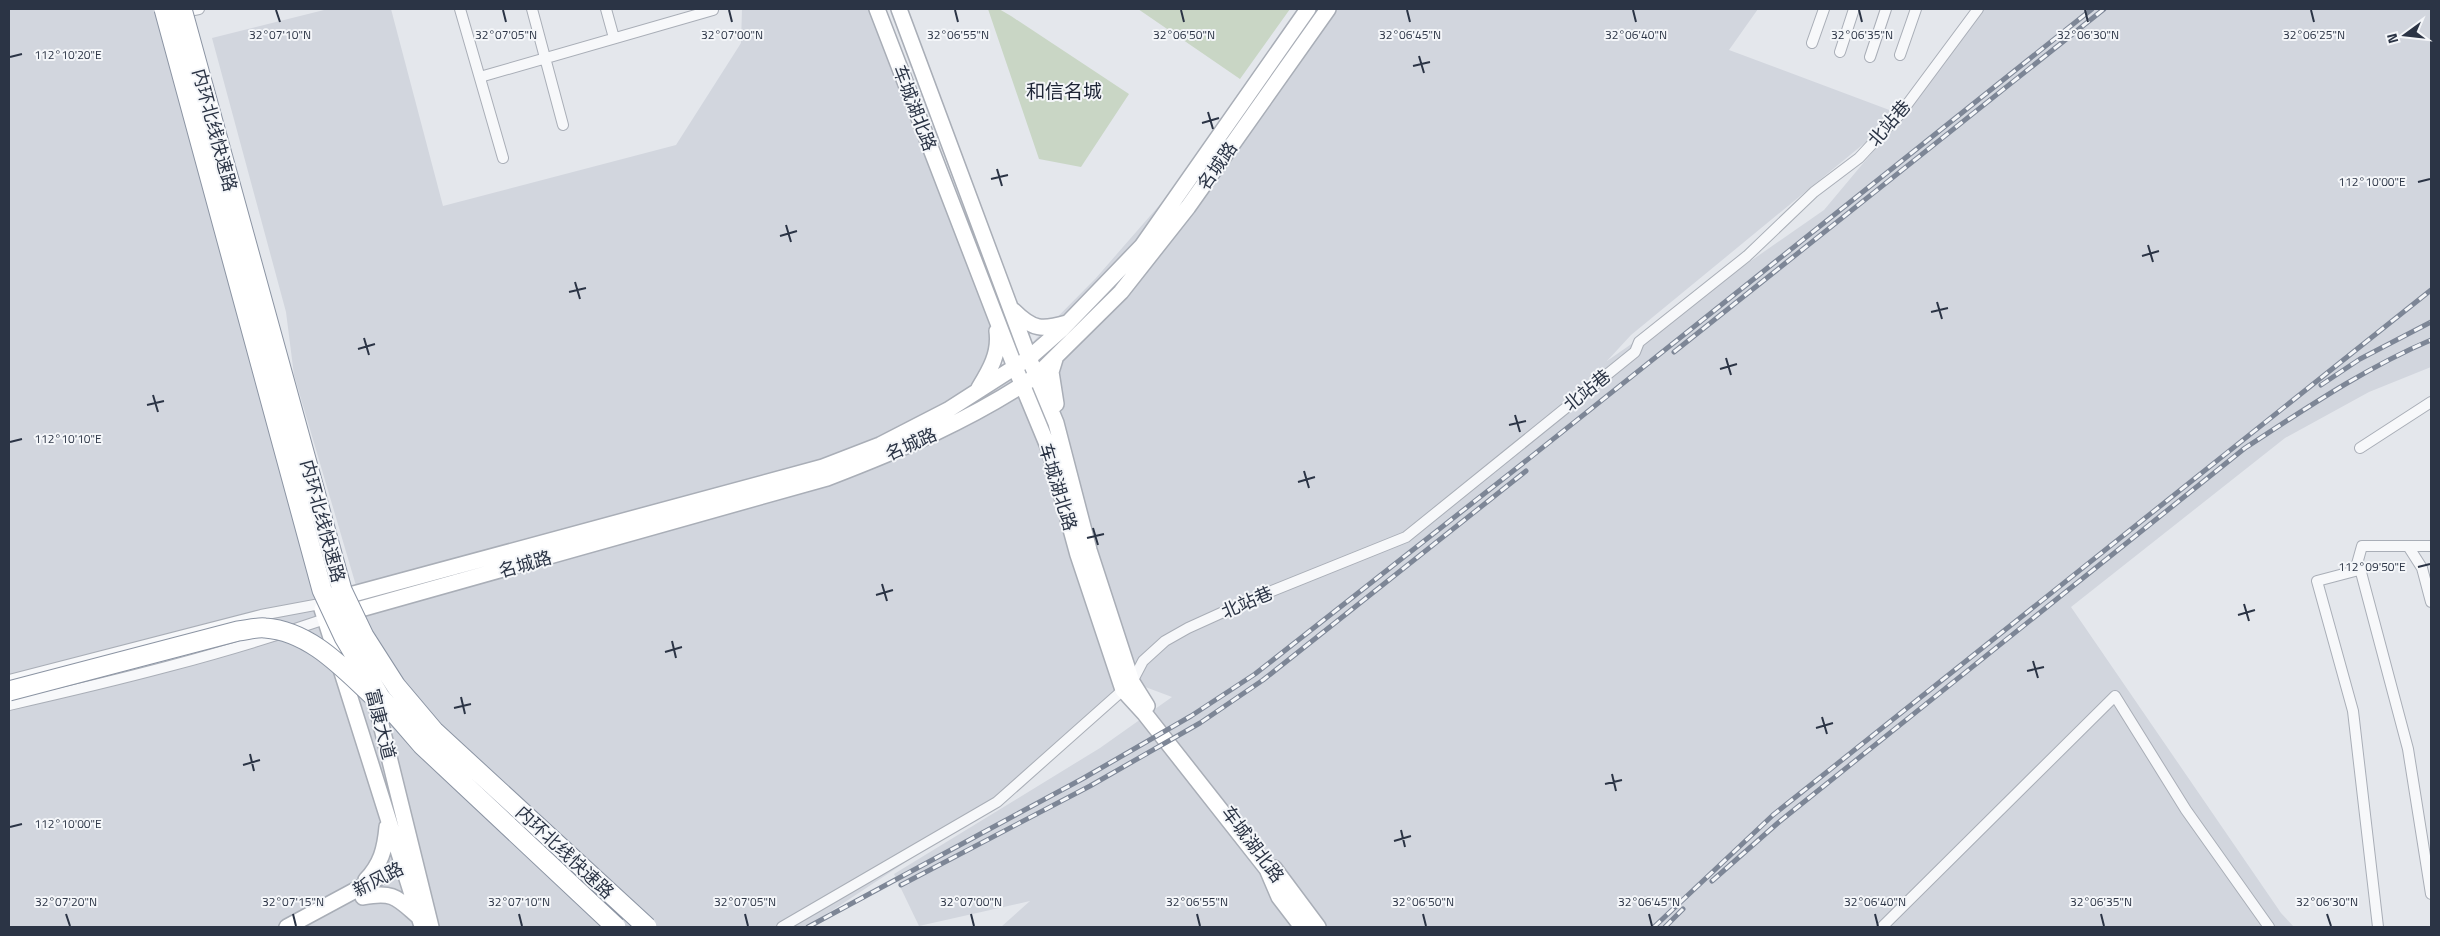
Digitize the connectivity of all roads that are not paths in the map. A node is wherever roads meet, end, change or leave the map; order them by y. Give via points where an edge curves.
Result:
1 (164, 9) edge
2 (460, 9) edge
3 (532, 9) edge
4 (606, 9) edge
5 (877, 9) edge
6 (899, 9) edge
7 (1308, 9) edge
8 (1328, 9) edge
9 (1824, 9) edge
10 (1854, 9) edge
11 (1886, 9) edge
12 (1916, 9) edge
13 (1978, 9) edge
14 (190, 10) edge
15 (713, 10) edge
16 (614, 38) junction
17 (1812, 43) dead end
18 (1840, 52) dead end
19 (1900, 55) dead end
20 (544, 58) junction
21 (1870, 58) dead end
22 (480, 77) junction
23 (563, 125) dead end
24 (503, 158) dead end
25 (1011, 309) junction
26 (996, 317) junction
27 (1068, 322) junction
28 (1056, 357) junction
29 (1029, 358) junction
30 (1014, 367) junction
31 (1036, 376) junction
32 (1022, 386) junction
33 (976, 392) junction
34 (2431, 402) edge
35 (990, 404) junction
36 (1034, 414) junction
37 (2360, 448) dead end
38 (328, 521) dead end
39 (300, 529) dead end
40 (2408, 546) junction
41 (2431, 546) edge
42 (1089, 550) junction
43 (2358, 559) junction
44 (349, 596) junction
45 (2431, 602) edge
46 (320, 604) junction
47 (353, 612) junction
48 (324, 619) junction
49 (9, 680) edge
50 (1127, 686) junction
51 (9, 691) edge
52 (9, 706) edge
53 (403, 723) junction
54 (388, 820) junction
55 (410, 868) junction
56 (361, 893) junction
57 (2431, 894) edge
58 (421, 922) edge
59 (287, 927) edge
60 (309, 927) edge
61 (431, 927) edge
62 (616, 927) edge
63 (647, 927) edge
64 (782, 927) edge
65 (1302, 927) edge
66 (1318, 927) edge
67 (1882, 927) edge
68 (2270, 927) edge
69 (2378, 927) edge

1 - 53 highway, 内环北线快速路, bridge via 322,590 344,637 380,697
2 - 22 street
3 - 20 street
4 - 16 street
5 - 26 main road, 车城湖北路
6 - 25 main road, 车城湖北路
7 - 27 main road, 名城路 via 1142,246
8 - 28 main road, 名城路 via 1188,206 1121,292
9 - 17 street
10 - 18 street
11 - 21 street
12 - 19 street
13 - 50 street, 北站巷 via 1900,114 1859,158 1814,192 1747,256 1639,342 1634,352 1406,537 1188,628 1165,641 1143,660
14 - 63 highway, 内环北线快速路, bridge via 342,590 364,636 396,686 434,731
15 - 16 street
16 - 20 street
20 - 22 street
20 - 23 street
22 - 24 street
25 - 27 main road via 1028,325 1051,327
25 - 29 main road, 车城湖北路
26 - 30 main road, 车城湖北路
26 - 33 main road via 999,342 993,365
27 - 29 main road, 名城路
28 - 31 main road, 名城路
28 - 42 main road via 1051,372 1052,389 1092,541
29 - 30 main road, 名城路
29 - 31 main road, 车城湖北路
30 - 32 main road, 车城湖北路
30 - 33 main road, 名城路
31 - 32 main road, 名城路
31 - 42 main road, 车城湖北路 via 1056,423
32 - 35 main road, 名城路
32 - 36 main road, 车城湖北路
33 - 44 main road, 名城路 via 880,445 823,467
34 - 37 street
35 - 36 main road via 1006,399
35 - 47 main road, 名城路 via 938,432 827,478
36 - 50 main road, 车城湖北路 via 1049,449 1078,555
38 - 44 main road, 富康大道
39 - 46 main road, 富康大道
40 - 41 street
40 - 43 street via 2362,546
40 - 45 street via 2422,568
42 - 50 main road, 车城湖北路
43 - 57 street via 2408,749
43 - 69 street via 2355,571 2317,581 2353,711
44 - 46 main road, 名城路
44 - 47 main road, 富康大道
46 - 48 main road, 富康大道
46 - 49 street via 261,615
47 - 48 main road, 名城路
47 - 55 main road, 富康大道
48 - 52 street via 268,639
48 - 54 main road, 富康大道
50 - 64 street via 997,802
50 - 65 main road, 车城湖北路 via 1145,714 1267,869 1279,897
50 - 66 main road, 车城湖北路 via 1149,709
51 - 53 highway, bridge via 264,627 289,632 310,642
53 - 62 highway, 内环北线快速路, bridge via 429,752
54 - 55 main road, 富康大道
54 - 56 main road via 385,850
55 - 56 main road, 新风路
55 - 58 main road, 富康大道
55 - 61 main road, 富康大道
56 - 58 main road via 382,893 394,897
56 - 59 main road, 新风路
56 - 60 main road, 新风路
67 - 68 street via 2115,696 2186,810

